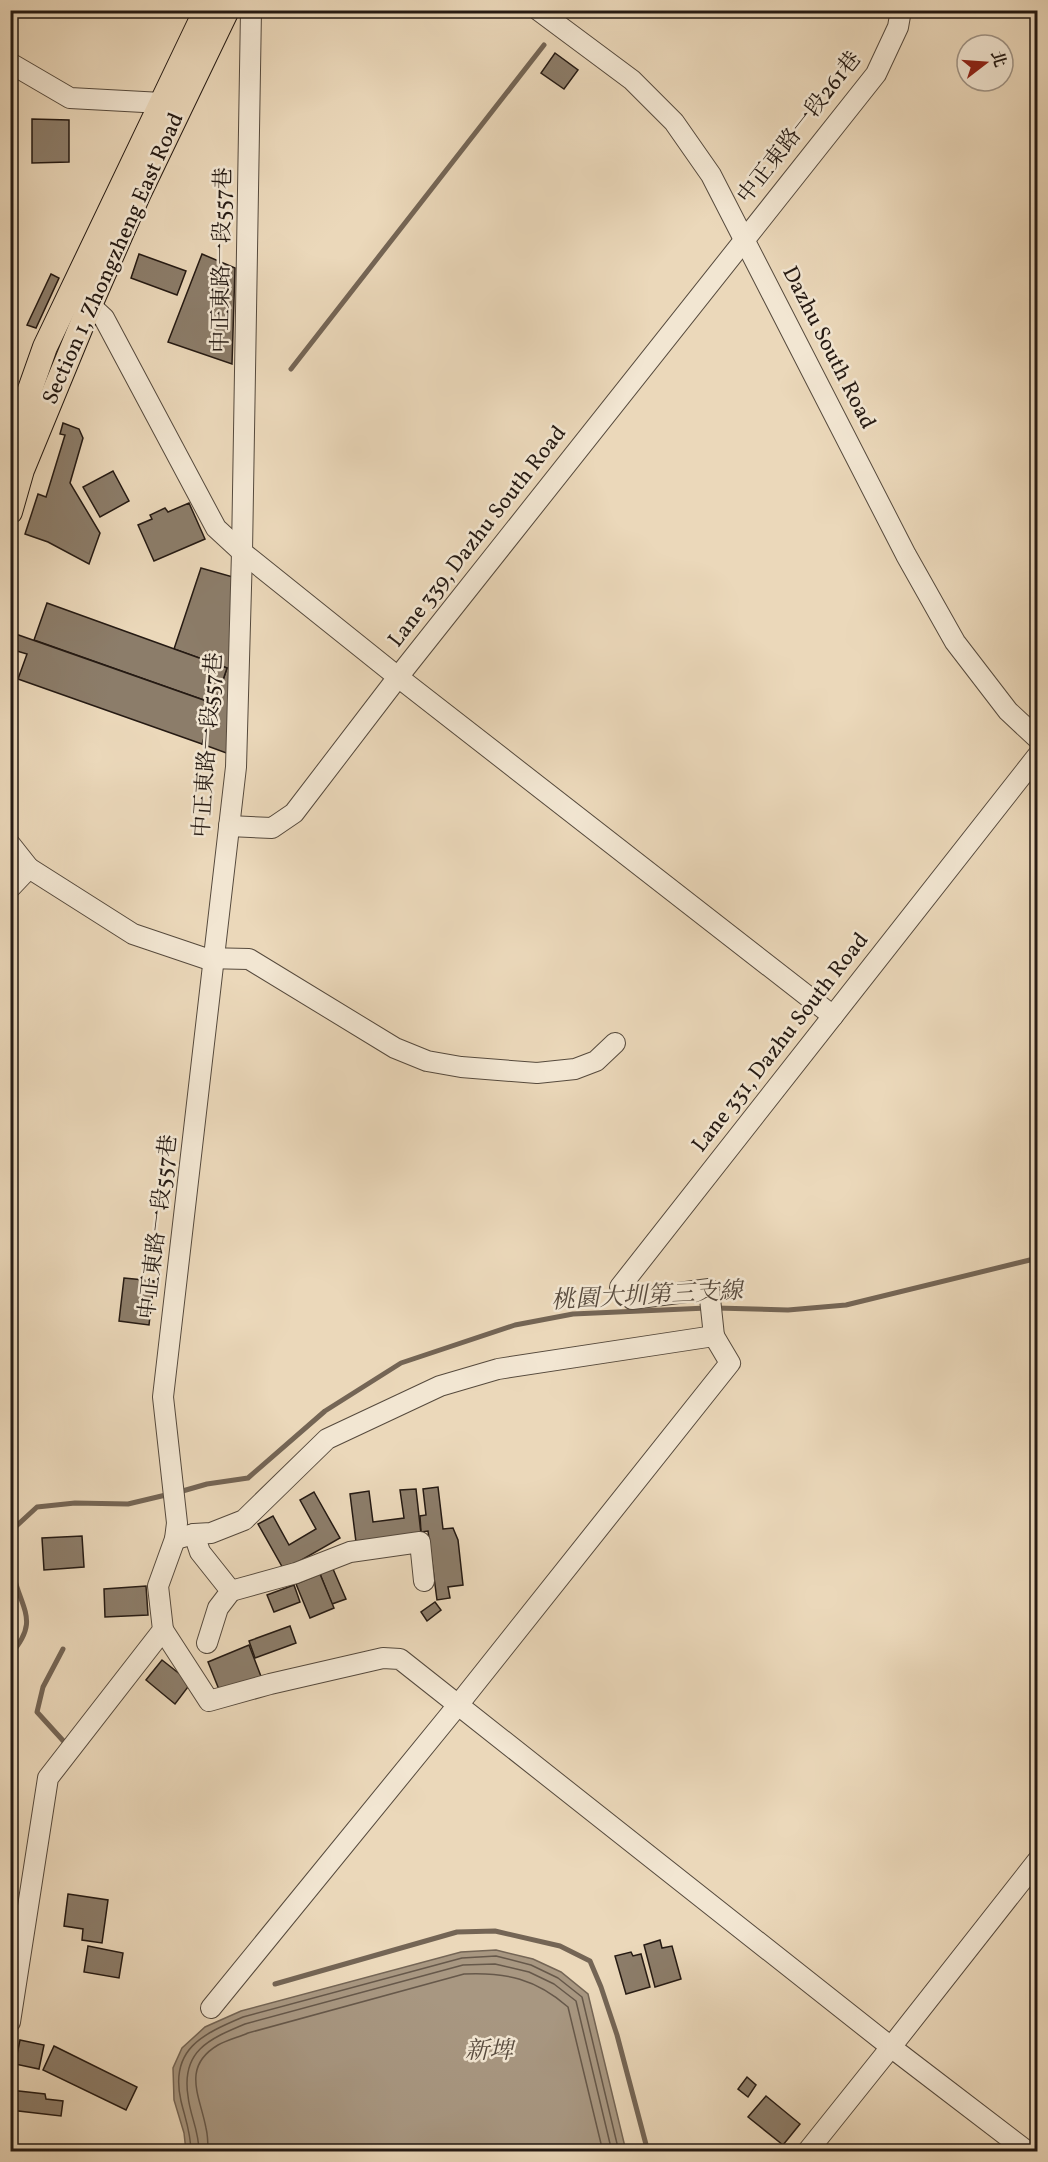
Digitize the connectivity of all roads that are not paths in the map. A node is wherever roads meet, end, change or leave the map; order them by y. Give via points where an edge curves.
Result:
1 (206, 10) edge
2 (227, 10) edge
3 (251, 10) edge
4 (538, 10) edge
5 (901, 10) edge
6 (10, 63) edge
7 (171, 107) junction
8 (745, 239) junction
9 (90, 305) junction
10 (10, 446) edge
11 (10, 512) edge
12 (242, 552) junction
13 (398, 677) junction
14 (1038, 739) edge
15 (1038, 755) edge
16 (230, 826) junction
17 (10, 844) edge
18 (29, 868) junction
19 (10, 888) edge
20 (214, 958) junction
21 (833, 1016) junction
22 (615, 1043) dead end
23 (714, 1336) junction
24 (176, 1531) junction
25 (194, 1534) junction
26 (424, 1581) dead end
27 (231, 1591) junction
28 (163, 1630) junction
29 (207, 1643) dead end
30 (458, 1705) junction
31 (1038, 1860) edge
32 (211, 2008) dead end
33 (10, 2022) edge
34 (891, 2047) junction
35 (807, 2151) edge
36 (1028, 2151) edge

1 - 7 main road, Section 1, Zhongzheng East Road
2 - 7 main road, Section 1, Zhongzheng East Road
3 - 12 street, 中正東路一段557巷
4 - 8 street, Dazhu South Road via 632,80 674,122 711,175
5 - 8 street, 中正東路一段261巷 via 898,27 876,74
6 - 7 street via 70,98
7 - 9 main road, Section 1, Zhongzheng East Road
7 - 10 main road, Section 1, Zhongzheng East Road via 45,347
8 - 13 street, Lane 339, Dazhu South Road
8 - 14 street, Dazhu South Road via 906,555 955,642 1008,711
9 - 11 main road, Section 1, Zhongzheng East Road via 22,470
9 - 12 street via 104,318 216,528
12 - 13 street
12 - 16 street, 中正東路一段557巷 via 236,767
13 - 16 street, Lane 339, Dazhu South Road via 294,813 272,828
13 - 21 street
15 - 21 street, Lane 331, Dazhu South Road
16 - 20 street, 中正東路一段557巷
17 - 18 street
18 - 19 street
18 - 20 street via 133,934
20 - 22 street via 249,959 395,1047 427,1061 537,1073 575,1069 596,1061
20 - 24 street, 中正東路一段557巷 via 163,1397
21 - 23 street, Lane 331, Dazhu South Road via 620,1287 632,1299 709,1289
23 - 25 street via 498,1369 440,1386 327,1439 244,1520 211,1533
23 - 30 street via 730,1363
24 - 25 street
24 - 28 street via 158,1586
25 - 27 street via 200,1552
26 - 27 street via 420,1542 350,1552 296,1573
27 - 29 street via 218,1608
28 - 30 street via 209,1701 383,1658 400,1659
28 - 33 street via 48,1778
30 - 32 street
30 - 34 street
31 - 34 street
34 - 35 street
34 - 36 street

